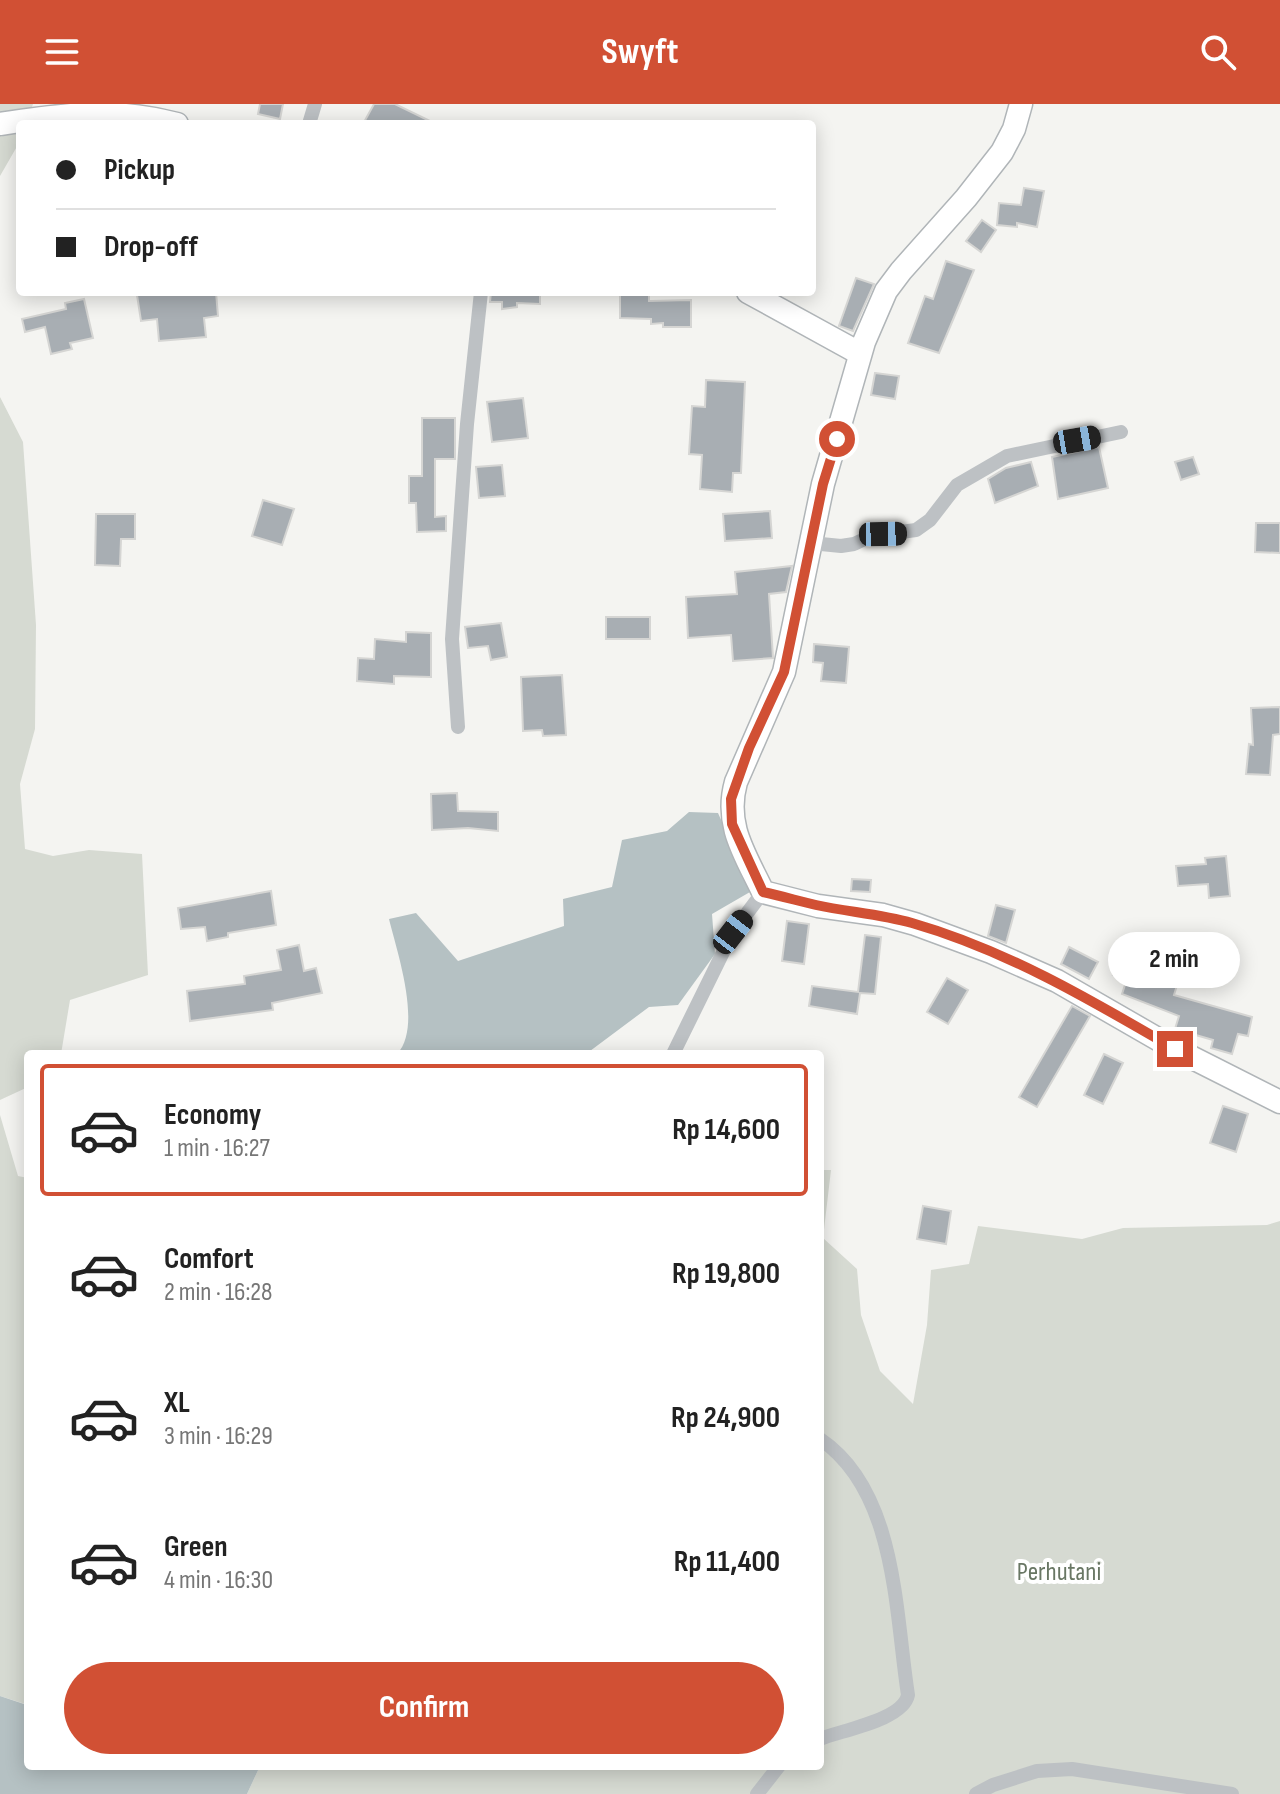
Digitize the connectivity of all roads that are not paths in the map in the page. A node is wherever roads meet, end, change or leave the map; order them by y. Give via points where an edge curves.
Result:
1 (1021, 104) edge
2 (29, 120) edge
3 (160, 120) edge
4 (481, 296) edge
5 (755, 296) edge
6 (859, 353) junction
7 (1121, 432) dead end
8 (811, 543) junction
9 (458, 727) dead end
10 (763, 892) junction
11 (675, 1050) edge
12 (1280, 1102) edge
13 (824, 1443) edge
14 (824, 1738) edge
15 (776, 1770) edge
16 (757, 1794) edge
17 (976, 1794) edge
18 (1232, 1794) edge

1 - 6 main road via 1002,152 886,291
2 - 3 main road via 86,112
4 - 9 street via 452,639
5 - 6 main road
6 - 8 main road
7 - 8 street via 1007,456 957,485 916,530 871,536 854,544
8 - 10 main road via 784,672 731,799 732,824
10 - 11 street via 733,932
10 - 12 main road via 883,915 991,952 1057,981
13 - 14 street via 851,1469 887,1543 908,1695 897,1712
15 - 16 street
17 - 18 street via 1037,1771 1072,1769

